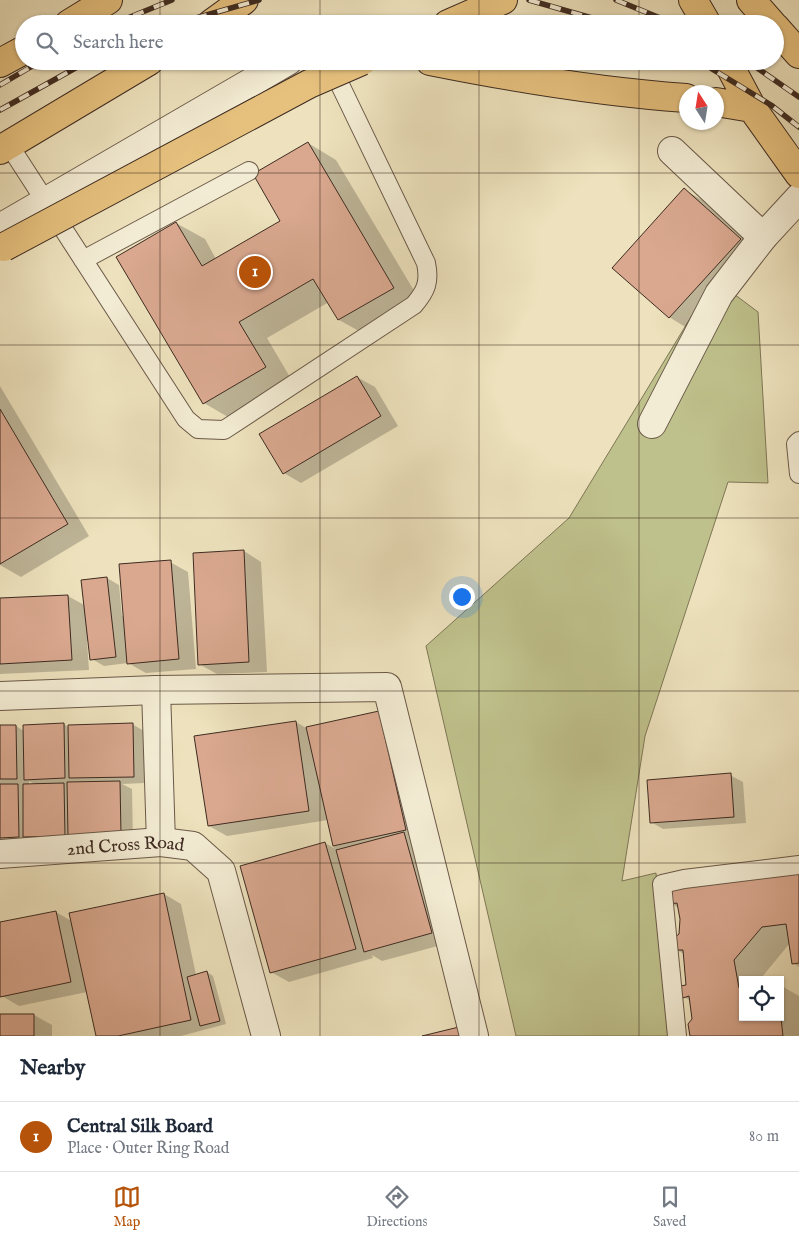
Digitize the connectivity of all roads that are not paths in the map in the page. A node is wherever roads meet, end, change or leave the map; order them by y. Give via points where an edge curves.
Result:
1 (108, 0) edge
2 (244, 0) edge
3 (503, 0) edge
4 (693, 0) edge
5 (751, 0) edge
6 (84, 15) edge
7 (224, 15) edge
8 (469, 15) edge
9 (702, 15) edge
10 (764, 15) edge
11 (784, 37) edge
12 (799, 54) edge
13 (15, 55) edge
14 (0, 64) edge
15 (134, 70) edge
16 (273, 70) edge
17 (333, 70) edge
18 (341, 70) edge
19 (481, 70) edge
20 (732, 70) edge
21 (679, 97) edge
22 (724, 103) edge
23 (752, 108) junction
24 (5, 148) edge
25 (672, 151) dead end
26 (249, 171) dead end
27 (799, 174) edge
28 (799, 198) edge
29 (48, 207) junction
30 (0, 228) edge
31 (763, 237) junction
32 (0, 250) edge
33 (83, 260) junction
34 (652, 424) dead end
35 (799, 441) edge
36 (799, 474) edge
37 (156, 690) junction
38 (0, 696) edge
39 (162, 842) junction
40 (0, 854) edge
41 (799, 865) edge
42 (266, 1036) edge
43 (474, 1036) edge
44 (677, 1036) edge

1 - 6 main road
2 - 7 main road
3 - 8 main road
4 - 9 main road
5 - 10 main road
11 - 12 main road
13 - 14 main road
15 - 24 main road
16 - 29 street
17 - 33 lane via 426,264 429,279 425,292 414,305 224,430 204,430 186,419
18 - 32 main road, bridge via 309,84
19 - 21 main road via 578,87
20 - 23 main road
22 - 23 main road
23 - 27 main road
24 - 29 lane
25 - 31 street
26 - 33 lane
28 - 31 street
29 - 30 street
29 - 33 lane
31 - 34 street via 719,294
35 - 36 lane via 796,444
37 - 38 street
37 - 39 street
37 - 43 street via 387,687
39 - 40 street, 2nd Cross Road
39 - 42 street, 2nd Cross Road via 193,846 221,871
41 - 44 lane via 662,884

